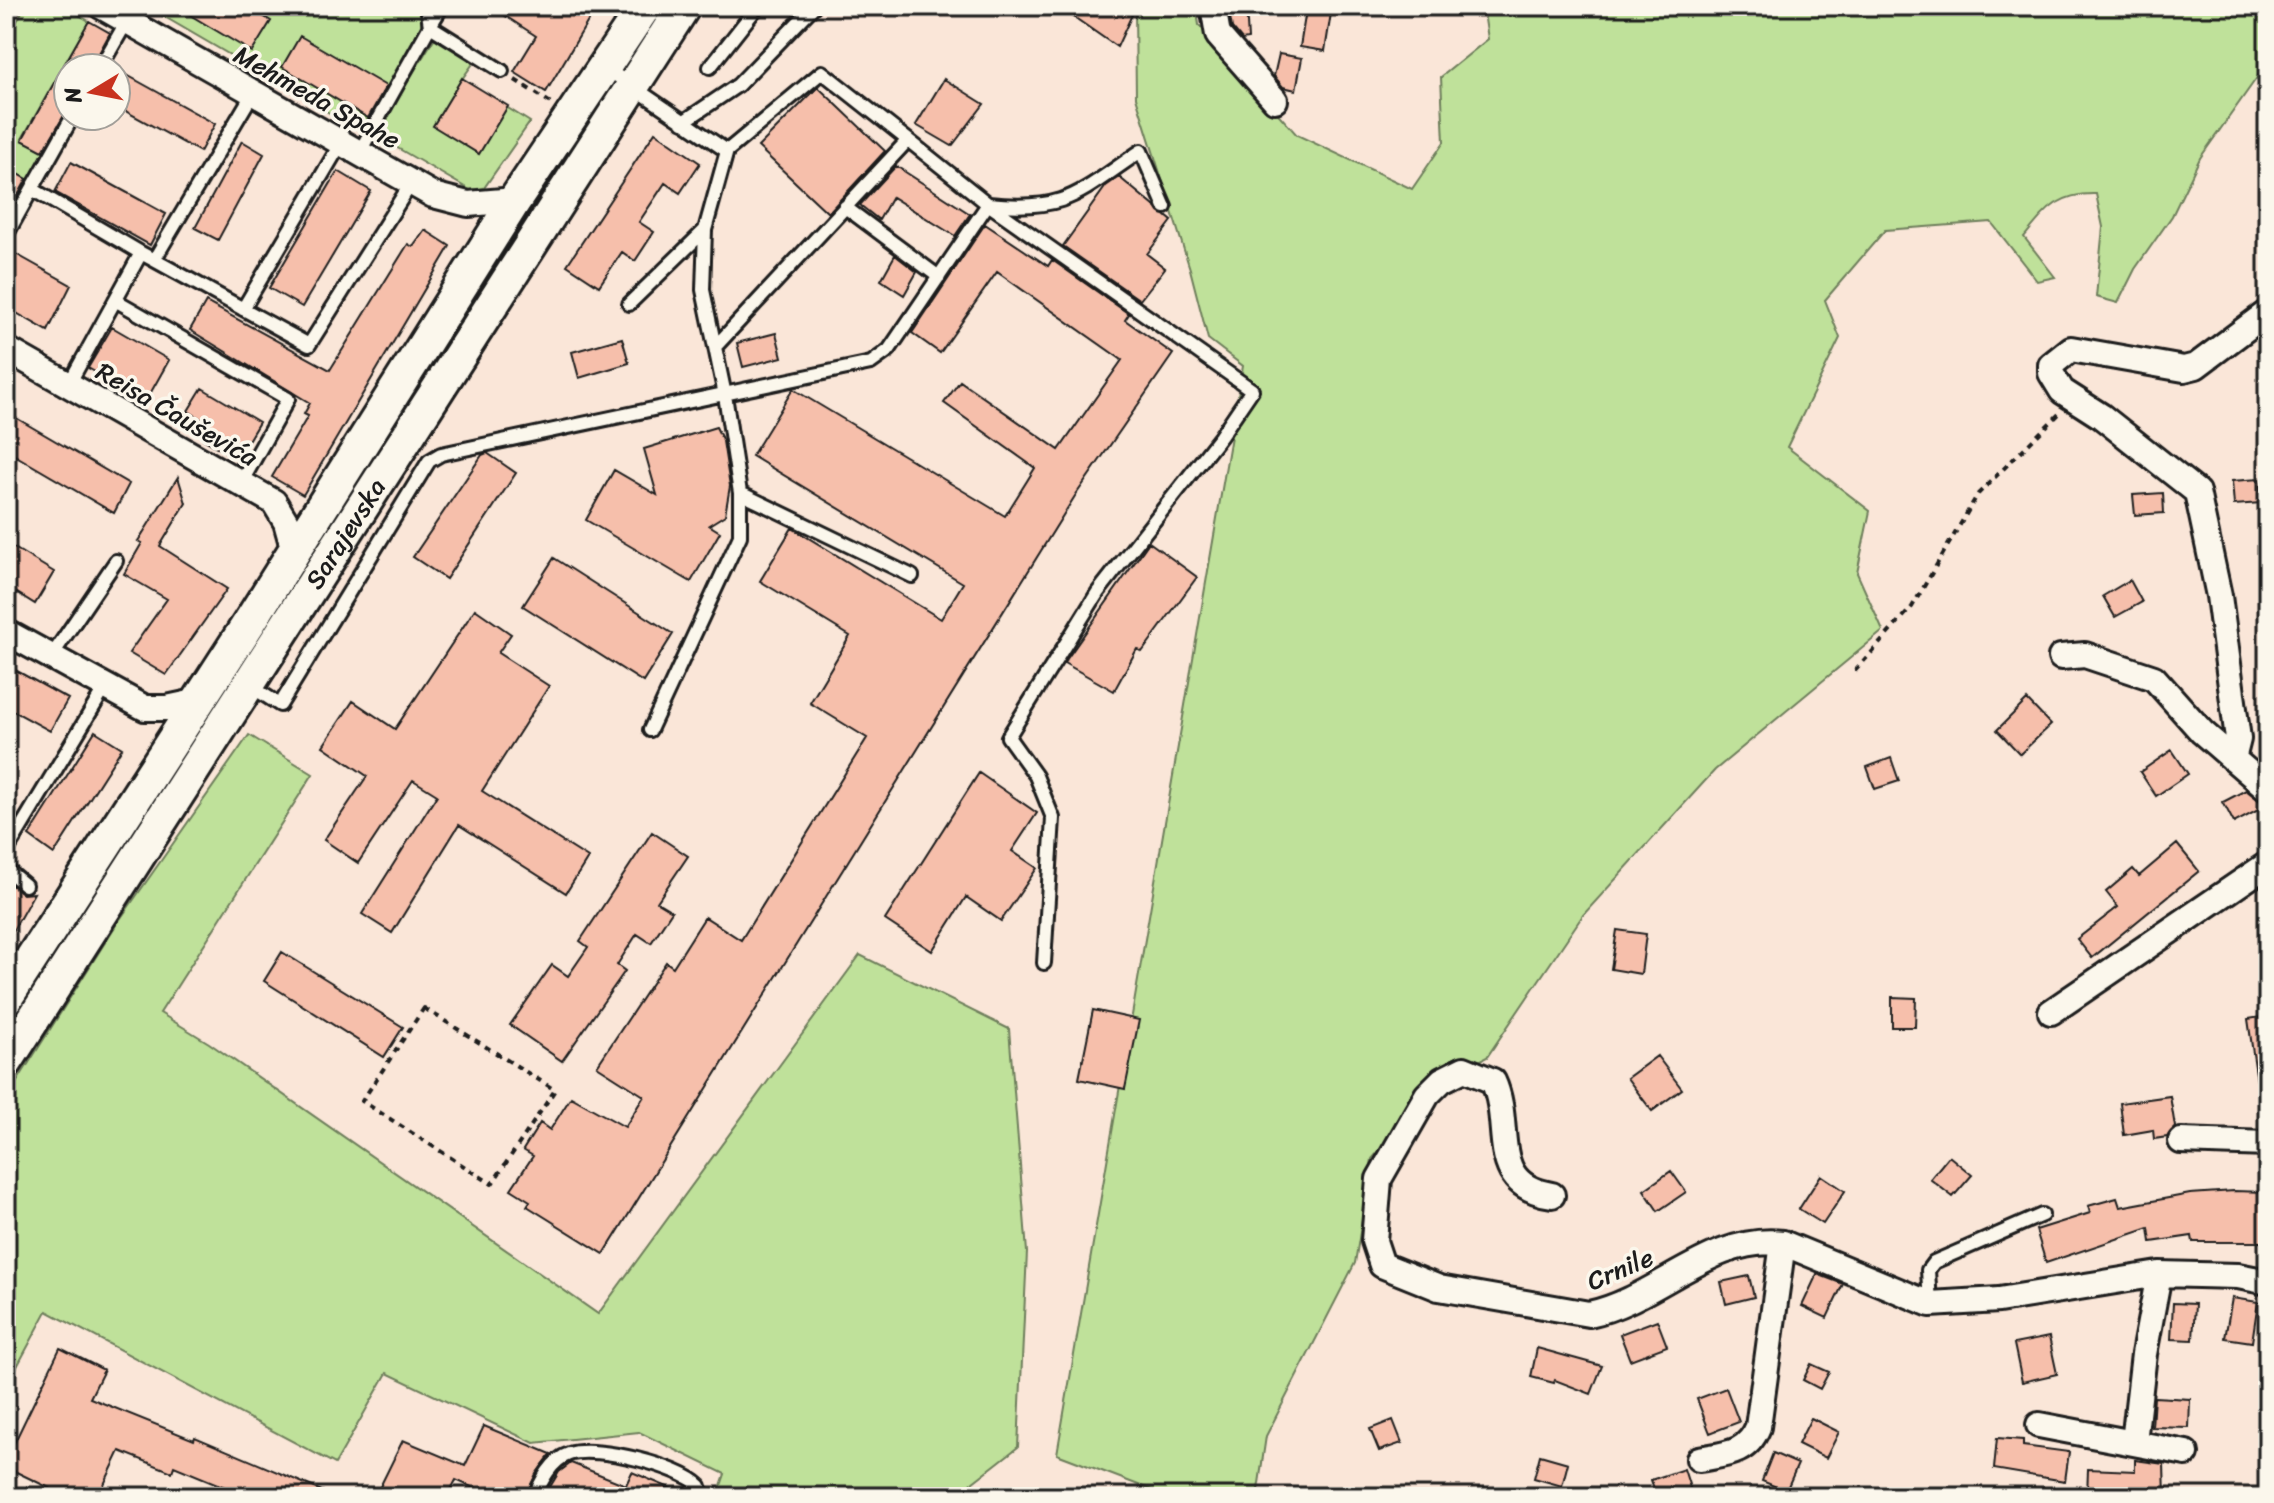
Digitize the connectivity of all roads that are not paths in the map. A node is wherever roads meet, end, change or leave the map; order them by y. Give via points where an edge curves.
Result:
1 (101, 6) edge
2 (427, 6) edge
3 (442, 6) edge
4 (645, 6) edge
5 (684, 6) edge
6 (758, 6) edge
7 (814, 6) edge
8 (1213, 6) edge
9 (131, 13) edge
10 (430, 26) junction
11 (109, 52) edge
12 (602, 66) junction
13 (710, 67) dead end
14 (502, 71) dead end
15 (632, 87) junction
16 (253, 93) junction
17 (1275, 100) dead end
18 (683, 122) junction
19 (64, 132) edge
20 (908, 140) junction
21 (350, 148) junction
22 (727, 151) junction
23 (412, 182) junction
24 (32, 189) junction
25 (515, 200) junction
26 (988, 204) junction
27 (845, 207) junction
28 (1165, 207) dead end
29 (705, 230) junction
30 (7, 231) edge
31 (141, 253) junction
32 (154, 260) junction
33 (939, 277) junction
34 (115, 300) junction
35 (629, 304) dead end
36 (243, 309) junction
37 (2268, 312) edge
38 (715, 347) junction
39 (6, 349) edge
40 (69, 384) junction
41 (725, 395) junction
42 (241, 483) junction
43 (740, 493) junction
44 (294, 551) junction
45 (116, 561) dead end
46 (912, 576) dead end
47 (6, 632) edge
48 (51, 657) junction
49 (2061, 657) dead end
50 (234, 676) junction
51 (106, 686) junction
52 (195, 702) junction
53 (650, 730) dead end
54 (2233, 759) junction
55 (2268, 789) edge
56 (6, 852) edge
57 (2268, 864) edge
58 (6, 869) edge
59 (25, 885) dead end
60 (1044, 963) dead end
61 (11, 984) edge
62 (2051, 1012) dead end
63 (6, 1062) edge
64 (2181, 1141) dead end
65 (2268, 1144) edge
66 (1552, 1195) dead end
67 (2042, 1215) dead end
68 (1783, 1243) junction
69 (2159, 1274) junction
70 (2268, 1282) edge
71 (1930, 1304) junction
72 (2039, 1425) dead end
73 (2134, 1442) junction
74 (2186, 1453) dead end
75 (1699, 1459) dead end
76 (534, 1497) edge
77 (701, 1497) edge

1 - 9 street, Mehmeda Spahe
2 - 10 lane
3 - 10 lane
4 - 12 main road, Sarajevska
5 - 15 main road, Sarajevska
6 - 13 lane
7 - 18 lane via 738,85
8 - 17 street via 1218,35
9 - 11 lane
9 - 16 street, Mehmeda Spahe
10 - 14 lane
10 - 21 lane
12 - 15 lane
12 - 25 main road, Sarajevska
15 - 18 lane
15 - 50 main road, Sarajevska
16 - 21 street, Mehmeda Spahe
16 - 32 lane
18 - 22 lane
19 - 24 lane
20 - 22 lane via 822,72
20 - 26 lane
20 - 27 lane
21 - 23 street, Mehmeda Spahe
21 - 36 lane
22 - 29 lane
23 - 25 street, Mehmeda Spahe via 433,195 468,204
23 - 36 lane via 309,345
24 - 30 lane
24 - 31 lane
25 - 44 main road, Sarajevska
26 - 28 lane via 1036,207 1070,199 1141,151
26 - 33 lane
26 - 60 lane via 1252,390 1098,592 1008,737 1036,776 1053,818
27 - 33 lane
27 - 38 lane
29 - 35 lane
29 - 38 lane via 703,290
31 - 32 lane
31 - 34 lane
32 - 36 lane
33 - 41 lane via 889,350 871,363
34 - 40 lane
34 - 42 lane via 288,399
37 - 54 street via 2196,366 2184,369 2071,349 2055,359 2051,373 2062,391 2197,492 2233,696 2238,739
38 - 41 lane
39 - 40 street, Reisa Čauševića
40 - 42 street, Reisa Čauševića
41 - 43 lane
41 - 50 lane via 441,454 429,461 280,705
42 - 44 street, Reisa Čauševića via 274,502
43 - 46 lane
43 - 53 lane via 740,536
44 - 50 main road, Sarajevska
45 - 48 lane
47 - 48 street
48 - 51 street
49 - 54 street via 2085,655 2154,678
50 - 52 main road, Sarajevska
50 - 63 main road, Sarajevska
51 - 52 street via 145,708
51 - 56 lane
52 - 61 main road, Sarajevska
54 - 55 street
57 - 62 street
58 - 59 lane
64 - 65 street
66 - 68 street, Crnile via 1533,1192 1515,1179 1506,1159 1498,1090 1493,1081 1464,1069 1427,1095 1379,1179 1374,1241 1382,1265 1439,1288 1589,1314 1609,1310 1736,1245
67 - 71 lane via 1934,1262 1928,1270
68 - 71 street, Crnile
68 - 75 street via 1758,1427 1742,1450
69 - 70 street, Crnile
69 - 71 street, Crnile via 1999,1300
69 - 73 street
72 - 73 street
73 - 74 street
76 - 77 lane via 555,1463 568,1454 585,1453 675,1469 700,1486

